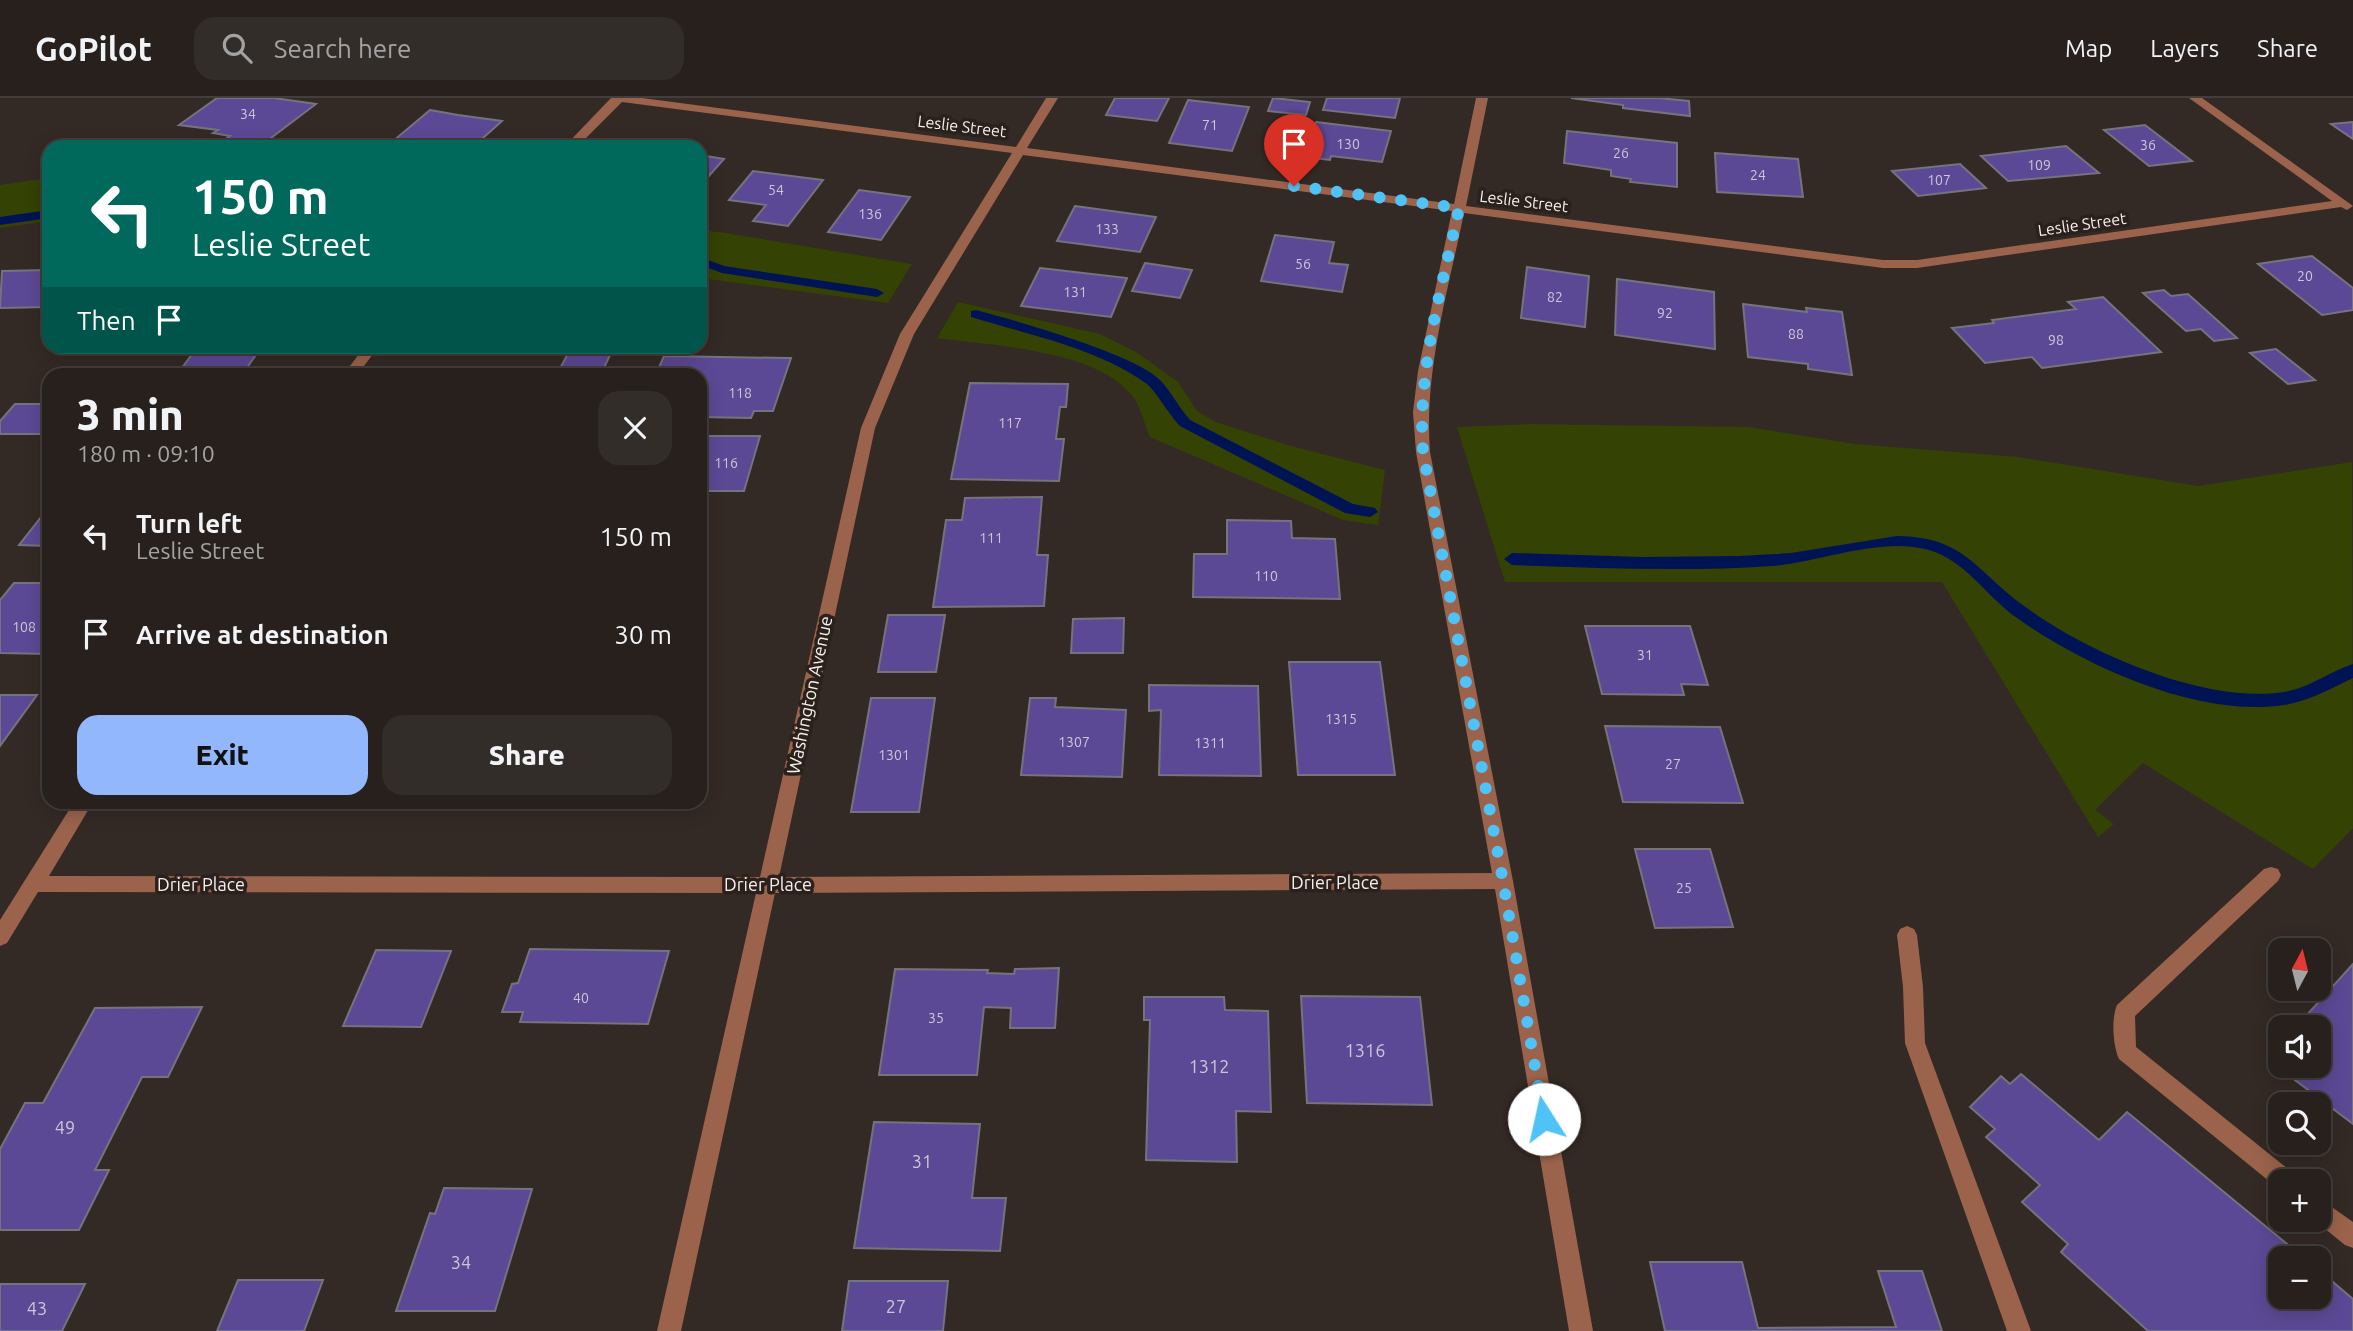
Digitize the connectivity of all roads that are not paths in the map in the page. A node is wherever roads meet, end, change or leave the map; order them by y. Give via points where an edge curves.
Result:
1 (619, 98) edge
2 (1052, 98) edge
3 (1482, 98) edge
4 (2195, 98) edge
5 (577, 140) edge
6 (1020, 150) junction
7 (2348, 206) edge
8 (1459, 208) junction
9 (367, 354) edge
10 (356, 368) edge
11 (80, 809) edge
12 (2271, 875) dead end
13 (1503, 881) junction
14 (33, 884) junction
15 (767, 885) junction
16 (1907, 935) dead end
17 (0, 937) edge
18 (2270, 1169) edge
19 (2331, 1219) edge
20 (2353, 1237) edge
21 (669, 1331) edge
22 (1581, 1331) edge
23 (2019, 1331) edge

1 - 5 street
1 - 6 street, Leslie Street
2 - 6 street, Washington Avenue
3 - 8 street
4 - 7 street
6 - 8 street, Leslie Street
6 - 15 street, Washington Avenue via 907,334 868,428
7 - 8 street, Leslie Street via 1917,264 1883,264
8 - 13 street via 1420,412 1423,452
9 - 10 street
11 - 14 street
12 - 18 street via 2124,1012 2126,1052
13 - 15 street, Drier Place
13 - 22 street
14 - 15 street, Drier Place
14 - 17 street
15 - 21 street, Washington Avenue
16 - 23 street via 1915,1043
19 - 20 street

